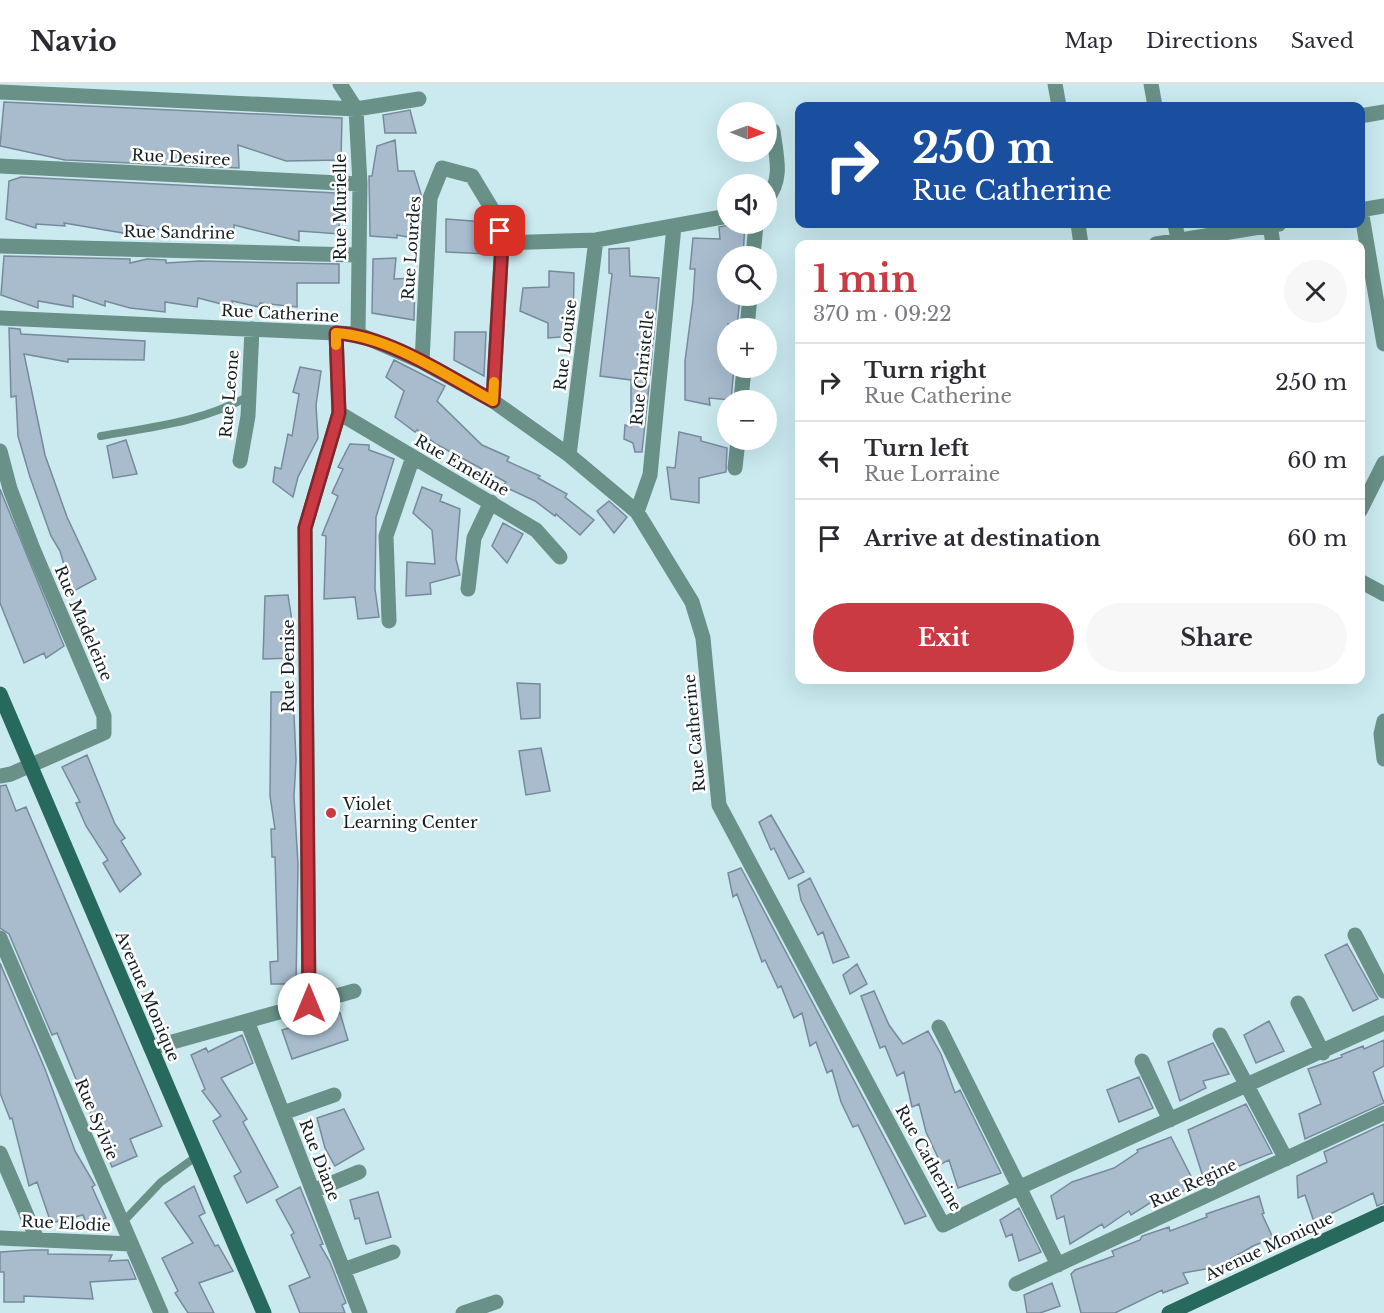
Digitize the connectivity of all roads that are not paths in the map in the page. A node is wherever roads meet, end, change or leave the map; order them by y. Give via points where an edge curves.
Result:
1 (340, 84) edge
2 (1055, 84) edge
3 (1151, 84) edge
4 (65, 90) edge
5 (0, 92) edge
6 (419, 99) dead end
7 (1058, 102) edge
8 (1154, 102) edge
9 (356, 109) junction
10 (1384, 112) edge
11 (1365, 115) edge
12 (777, 162) edge
13 (0, 166) edge
14 (777, 178) edge
15 (360, 184) junction
16 (1384, 206) edge
17 (1365, 209) edge
18 (717, 218) edge
19 (674, 226) junction
20 (1254, 228) edge
21 (1364, 228) edge
22 (596, 240) junction
23 (1193, 240) edge
24 (502, 243) junction
25 (0, 246) edge
26 (357, 255) junction
27 (0, 318) edge
28 (252, 329) junction
29 (336, 333) junction
30 (358, 334) junction
31 (1384, 344) edge
32 (422, 362) junction
33 (249, 396) junction
34 (493, 401) junction
35 (339, 413) junction
36 (102, 436) dead end
37 (737, 450) edge
38 (0, 451) edge
39 (569, 454) junction
40 (413, 457) junction
41 (240, 461) dead end
42 (1384, 463) edge
43 (735, 468) dead end
44 (1365, 501) edge
45 (491, 502) junction
46 (637, 512) junction
47 (560, 557) dead end
48 (1365, 584) edge
49 (468, 589) dead end
50 (1384, 594) edge
51 (388, 621) dead end
52 (0, 694) edge
53 (1383, 729) edge
54 (1384, 759) edge
55 (31, 766) junction
56 (0, 776) edge
57 (1354, 935) dead end
58 (0, 938) edge
59 (354, 991) dead end
60 (1384, 991) edge
61 (1299, 1003) dead end
62 (309, 1004) junction
63 (247, 1021) junction
64 (1384, 1023) edge
65 (939, 1028) dead end
66 (1220, 1035) dead end
67 (150, 1048) junction
68 (1323, 1053) junction
69 (1142, 1061) dead end
70 (1246, 1086) junction
71 (334, 1095) dead end
72 (283, 1113) junction
73 (1384, 1113) edge
74 (1170, 1120) junction
75 (0, 1153) edge
76 (197, 1156) junction
77 (1286, 1159) junction
78 (359, 1172) dead end
79 (1020, 1187) junction
80 (313, 1191) junction
81 (1384, 1213) edge
82 (122, 1223) junction
83 (0, 1238) edge
84 (37, 1239) junction
85 (131, 1244) junction
86 (393, 1252) dead end
87 (1059, 1265) junction
88 (343, 1270) junction
89 (1016, 1284) dead end
90 (496, 1302) dead end
91 (161, 1313) edge
92 (264, 1313) edge
93 (360, 1313) edge
94 (463, 1313) edge
95 (1169, 1313) edge

1 - 9 street, Rue Murielle
2 - 7 street
3 - 8 street
4 - 5 street
4 - 9 street
6 - 9 street
9 - 15 street, Rue Murielle
10 - 11 street
12 - 14 street
13 - 15 street, Rue Desiree
15 - 26 street, Rue Murielle
16 - 17 street
18 - 19 street
19 - 22 street
19 - 46 street, Rue Christelle via 650,476
20 - 23 street
21 - 31 street
22 - 24 street
22 - 39 street, Rue Louise
24 - 32 street, Rue Lourdes via 498,219 472,176 442,168 430,198
24 - 34 street
25 - 26 street, Rue Sandrine
26 - 30 street, Rue Murielle
27 - 28 street, Rue Catherine
28 - 29 street, Rue Catherine
28 - 33 street, Rue Leone
29 - 30 street, Rue Catherine
29 - 35 street, Rue Denise
30 - 32 street, Rue Catherine
32 - 34 street, Rue Catherine
33 - 36 lane via 197,419
33 - 41 street, Rue Leone
34 - 39 street, Rue Catherine
35 - 40 street, Rue Emeline
35 - 62 street, Rue Denise via 305,528
37 - 43 street
38 - 55 street, Rue Madeleine via 33,549 105,716 105,733
39 - 46 street, Rue Catherine
40 - 45 street, Rue Emeline
40 - 51 street via 386,536
42 - 44 street
45 - 47 street, Rue Emeline via 536,530
45 - 49 street via 474,538
46 - 79 street, Rue Catherine via 692,602 703,638 719,805 943,1225
48 - 50 street
52 - 55 street, Avenue Monique
53 - 54 street
55 - 56 street
55 - 67 street, Avenue Monique
57 - 60 street
58 - 82 street, Rue Sylvie
59 - 62 street
61 - 68 street
62 - 63 street
63 - 67 street
63 - 72 street, Rue Diane
64 - 68 street, Rue Catherine
65 - 79 street
66 - 70 street
67 - 76 street, Avenue Monique
68 - 70 street, Rue Catherine
69 - 74 street
70 - 74 street, Rue Catherine
70 - 77 street
71 - 72 street
72 - 80 street, Rue Diane
73 - 77 street, Rue Regine
74 - 79 street, Rue Catherine
75 - 84 street
76 - 82 lane via 161,1182
76 - 92 street, Avenue Monique
77 - 87 street, Rue Regine
78 - 80 street
79 - 87 street
80 - 88 street, Rue Diane
81 - 95 street, Avenue Monique
82 - 85 street, Rue Sylvie
83 - 84 street, Rue Elodie
84 - 85 street, Rue Elodie
85 - 91 street, Rue Sylvie
86 - 88 street
87 - 89 street, Rue Regine
88 - 93 street, Rue Diane
90 - 94 street

